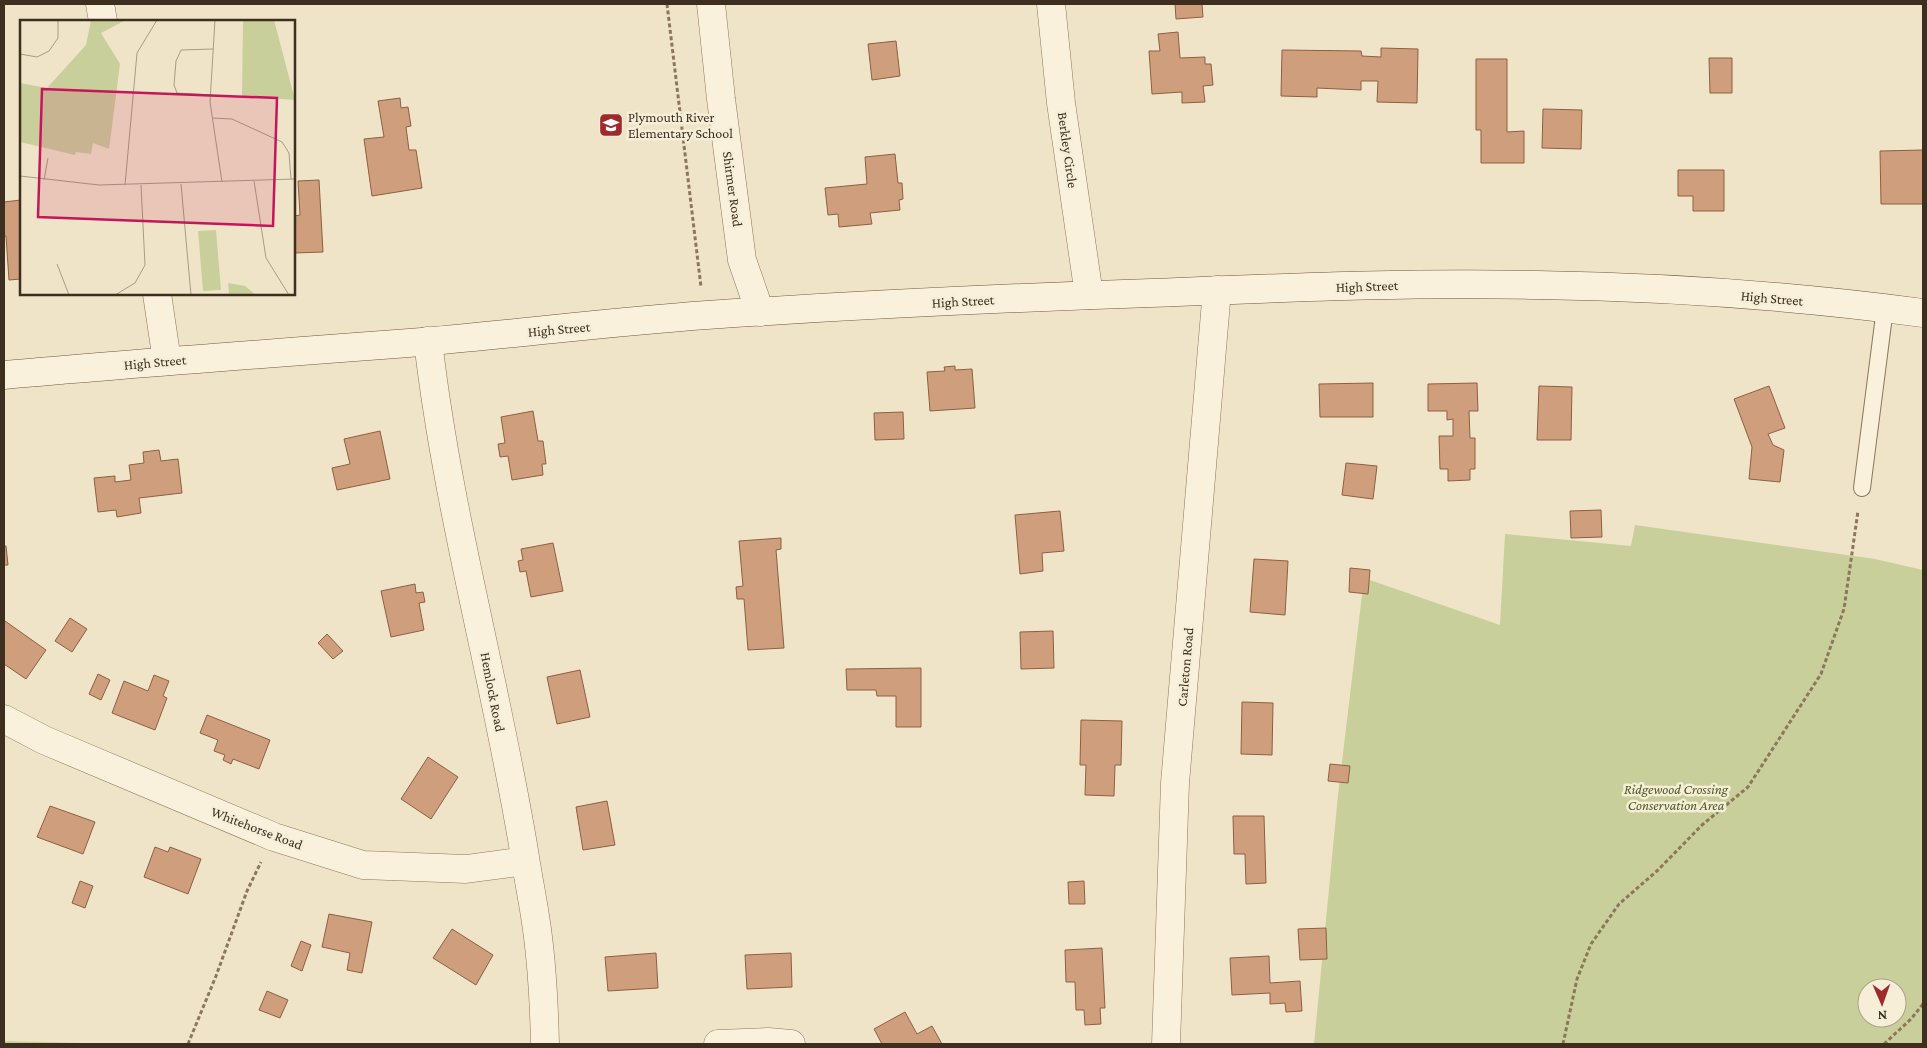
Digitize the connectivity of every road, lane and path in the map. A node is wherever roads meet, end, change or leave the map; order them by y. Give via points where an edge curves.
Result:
1 (100, 4) edge
2 (667, 4) edge
3 (711, 4) edge
4 (1051, 4) edge
5 (104, 20) edge
6 (702, 290) dead end
7 (1217, 290) junction
8 (157, 295) edge
9 (1088, 295) junction
10 (1885, 308) junction
11 (760, 312) junction
12 (1923, 313) edge
13 (428, 341) junction
14 (167, 361) junction
15 (4, 375) edge
16 (1862, 488) joint
17 (4, 720) edge
18 (274, 837) junction
19 (525, 861) junction
20 (1923, 1004) edge
21 (188, 1044) edge
22 (545, 1044) edge
23 (718, 1044) edge
24 (791, 1044) edge
25 (1166, 1044) edge
26 (1563, 1044) edge
27 (1884, 1044) edge

1 - 5 street
2 - 6 path
3 - 11 street, Shirmer Road via 742,260
4 - 9 street, Berkley Circle via 1061,103
7 - 9 street, High Street
7 - 10 street, High Street via 1431,284 1538,285 1779,297
7 - 25 street, Carleton Road via 1175,783
8 - 14 street
9 - 11 street, High Street
10 - 12 street, High Street
10 - 16 lane
11 - 13 street, High Street
13 - 14 street, High Street
13 - 19 street, Hemlock Road via 451,482
14 - 15 street, High Street
16 - 26 path via 1844,609 1822,674 1748,787 1702,825 1619,904 1591,944 1577,979
17 - 18 street, Whitehorse Road
18 - 19 street, Whitehorse Road via 363,865 466,869
18 - 21 path via 247,891
19 - 22 street, Hemlock Road via 544,993
20 - 27 path
23 - 24 street

